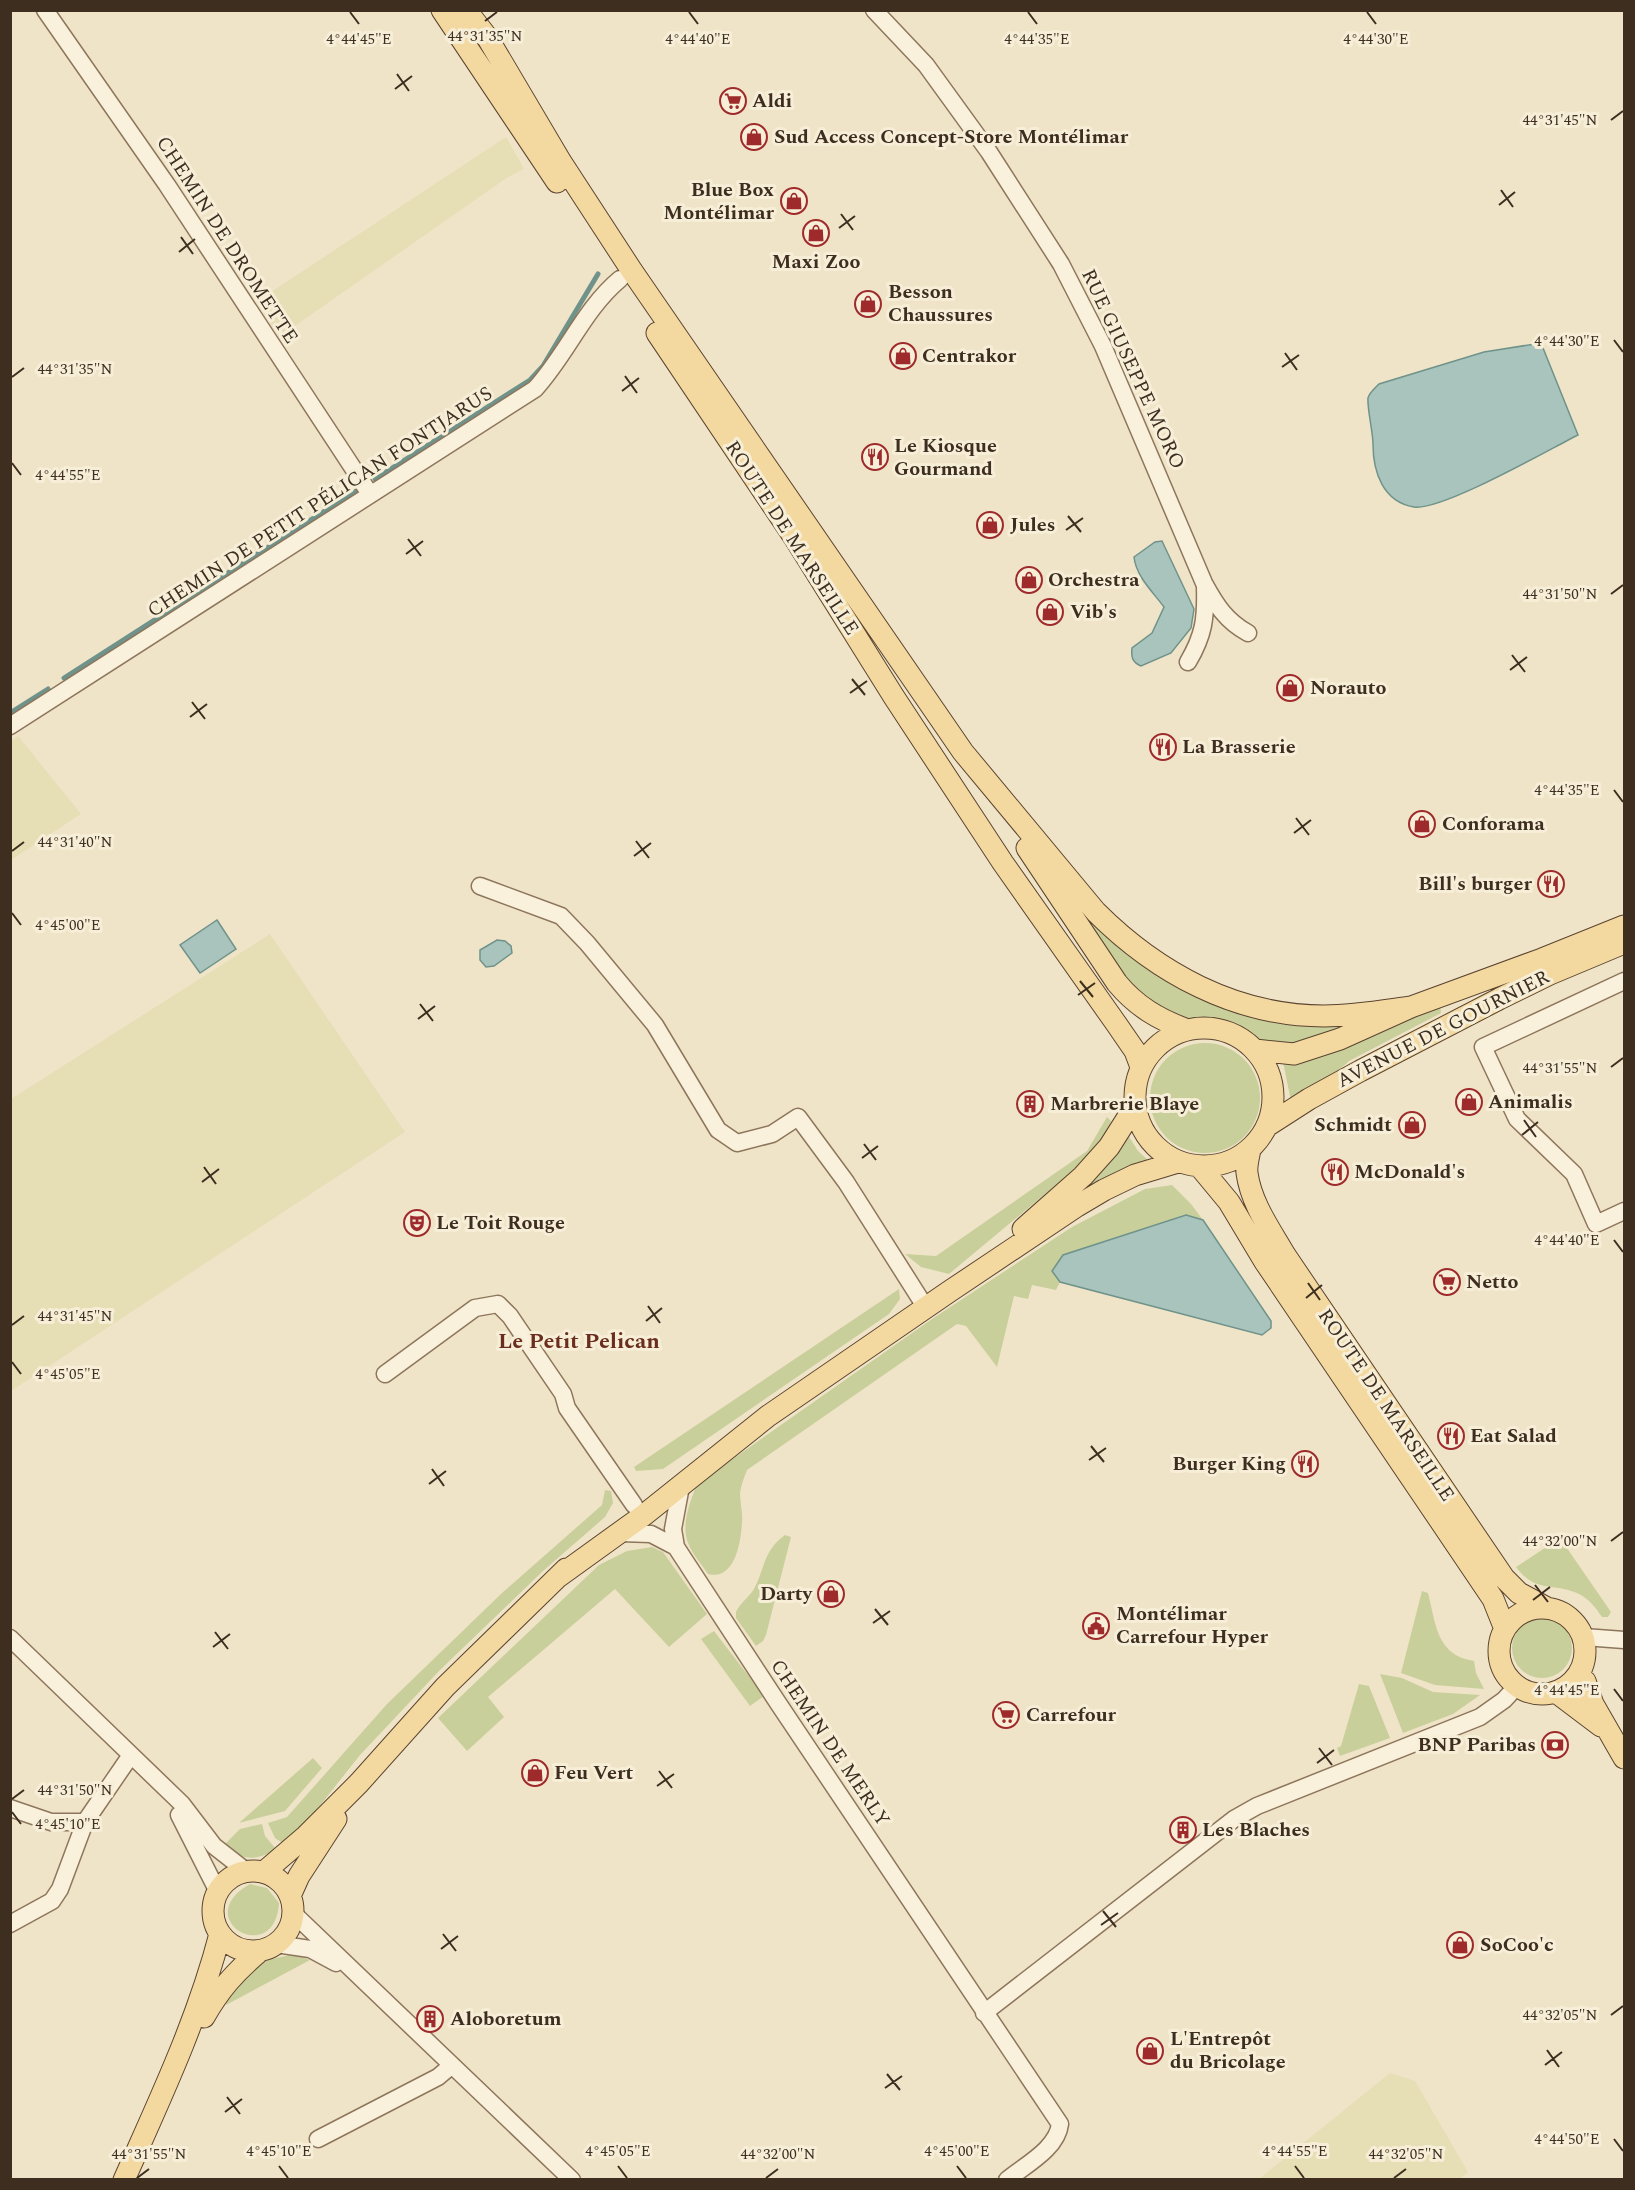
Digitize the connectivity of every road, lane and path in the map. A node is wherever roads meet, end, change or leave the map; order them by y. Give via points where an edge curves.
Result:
1 (45, 10) edge
2 (442, 10) edge
3 (465, 10) edge
4 (874, 10) edge
5 (620, 279) junction
6 (370, 494) junction
7 (1204, 583) junction
8 (1248, 633) dead end
9 (1188, 662) dead end
10 (10, 726) edge
11 (980, 774) junction
12 (480, 886) dead end
13 (1624, 926) edge
14 (1624, 943) edge
15 (1624, 981) edge
16 (1456, 990) junction
17 (1412, 1007) junction
18 (1185, 1029) junction
19 (1255, 1050) junction
20 (1141, 1067) junction
21 (1360, 1071) junction
22 (1135, 1106) junction
23 (1268, 1125) junction
24 (1250, 1149) junction
25 (1178, 1162) junction
26 (1200, 1167) junction
27 (1624, 1211) edge
28 (950, 1291) junction
29 (926, 1308) junction
30 (385, 1374) dead end
31 (768, 1416) junction
32 (681, 1486) junction
33 (634, 1505) junction
34 (620, 1533) junction
35 (676, 1547) junction
36 (558, 1577) junction
37 (1545, 1607) junction
38 (1505, 1629) junction
39 (1584, 1636) junction
40 (10, 1638) edge
41 (1624, 1640) edge
42 (1578, 1676) junction
43 (1517, 1686) junction
44 (1556, 1692) junction
45 (1608, 1732) junction
46 (131, 1755) junction
47 (1624, 1758) edge
48 (149, 1772) junction
49 (359, 1783) junction
50 (10, 1808) edge
51 (85, 1822) junction
52 (255, 1872) junction
53 (218, 1892) junction
54 (292, 1904) junction
55 (10, 1924) edge
56 (220, 1934) junction
57 (268, 1948) junction
58 (353, 1972) junction
59 (984, 2013) junction
60 (451, 2066) junction
61 (172, 2072) junction
62 (318, 2139) dead end
63 (124, 2180) edge
64 (572, 2180) edge
65 (1007, 2180) edge

1 - 6 street, CHEMIN DE DROMETTE via 167,185
2 - 5 main road, ROUTE DE MARSEILLE
3 - 11 main road, ROUTE DE MARSEILLE via 487,37 632,271
4 - 7 street, RUE GIUSEPPE MORO via 926,65 995,161 1061,264 1103,346
5 - 6 street, CHEMIN DE PETIT PÉLICAN FONTJARUS via 589,311 553,369 535,389
5 - 20 main road, ROUTE DE MARSEILLE via 794,537 1003,862 1115,1022
6 - 10 street, CHEMIN DE PETIT PÉLICAN FONTJARUS
7 - 8 street, RUE GIUSEPPE MORO via 1224,616
7 - 9 street, RUE GIUSEPPE MORO via 1205,623
11 - 17 main road via 1110,926 1143,954 1197,987 1286,1013 1323,1016
11 - 18 main road via 1117,983 1130,998 1162,1021
12 - 29 street via 561,916 655,1025 718,1130 737,1143 772,1134 798,1117 846,1182
13 - 16 main road, AVENUE DE GOURNIER
14 - 21 main road, AVENUE DE GOURNIER via 1550,974
15 - 27 street via 1483,1047 1517,1119 1574,1174 1596,1224
16 - 17 main road, AVENUE DE GOURNIER
16 - 21 main road via 1457,1002 1447,1016 1368,1059
17 - 19 main road, AVENUE DE GOURNIER via 1340,1039 1294,1054
18 - 19 main road via 1222,1030 1240,1037
18 - 20 main road via 1164,1040
19 - 23 main road via 1273,1086
20 - 22 main road via 1134,1089
21 - 23 main road, AVENUE DE GOURNIER
22 - 25 main road via 1148,1140
22 - 28 main road via 1109,1148 1083,1176
23 - 24 main road
24 - 26 main road via 1236,1159
24 - 37 main road, ROUTE DE MARSEILLE via 1247,1170 1252,1192 1285,1255 1499,1570 1519,1593
25 - 26 main road
25 - 28 main road via 1135,1175 1104,1190
26 - 38 main road, ROUTE DE MARSEILLE via 1229,1202 1265,1262 1493,1599
28 - 29 main road
29 - 31 main road
30 - 33 street via 475,1308 498,1304 517,1326 563,1394 572,1418
31 - 32 main road
31 - 33 main road via 696,1457
32 - 34 main road
32 - 35 street via 673,1529
33 - 36 main road via 596,1535
34 - 35 street via 651,1534
34 - 36 main road
35 - 59 street, CHEMIN DE MERLY
36 - 49 main road via 445,1687
37 - 38 main road via 1520,1613
37 - 39 main road via 1569,1616
38 - 43 main road via 1499,1646 1500,1659 1503,1670
39 - 41 street
39 - 42 main road via 1586,1650
40 - 46 street
42 - 44 main road
42 - 45 main road via 1585,1681
43 - 44 main road via 1530,1692
43 - 59 street via 1480,1717 1234,1819
44 - 45 main road
45 - 47 main road
46 - 48 street
46 - 51 street
48 - 52 street via 182,1804 214,1846
48 - 53 street via 183,1821
49 - 52 main road via 306,1836
49 - 54 main road via 299,1876
50 - 51 street via 51,1822
51 - 55 street via 52,1901
52 - 53 main road via 230,1878
52 - 54 main road via 280,1881
53 - 56 main road via 213,1909
54 - 57 main road via 288,1931
54 - 58 street
56 - 57 main road via 242,1950
56 - 61 main road via 210,1975
57 - 58 street via 310,1949
57 - 61 main road via 236,1971 217,1994
58 - 60 street
59 - 65 street, CHEMIN DE MERLY via 1060,2124 1059,2133 1049,2146
60 - 62 street via 438,2077
60 - 64 street
61 - 63 main road

